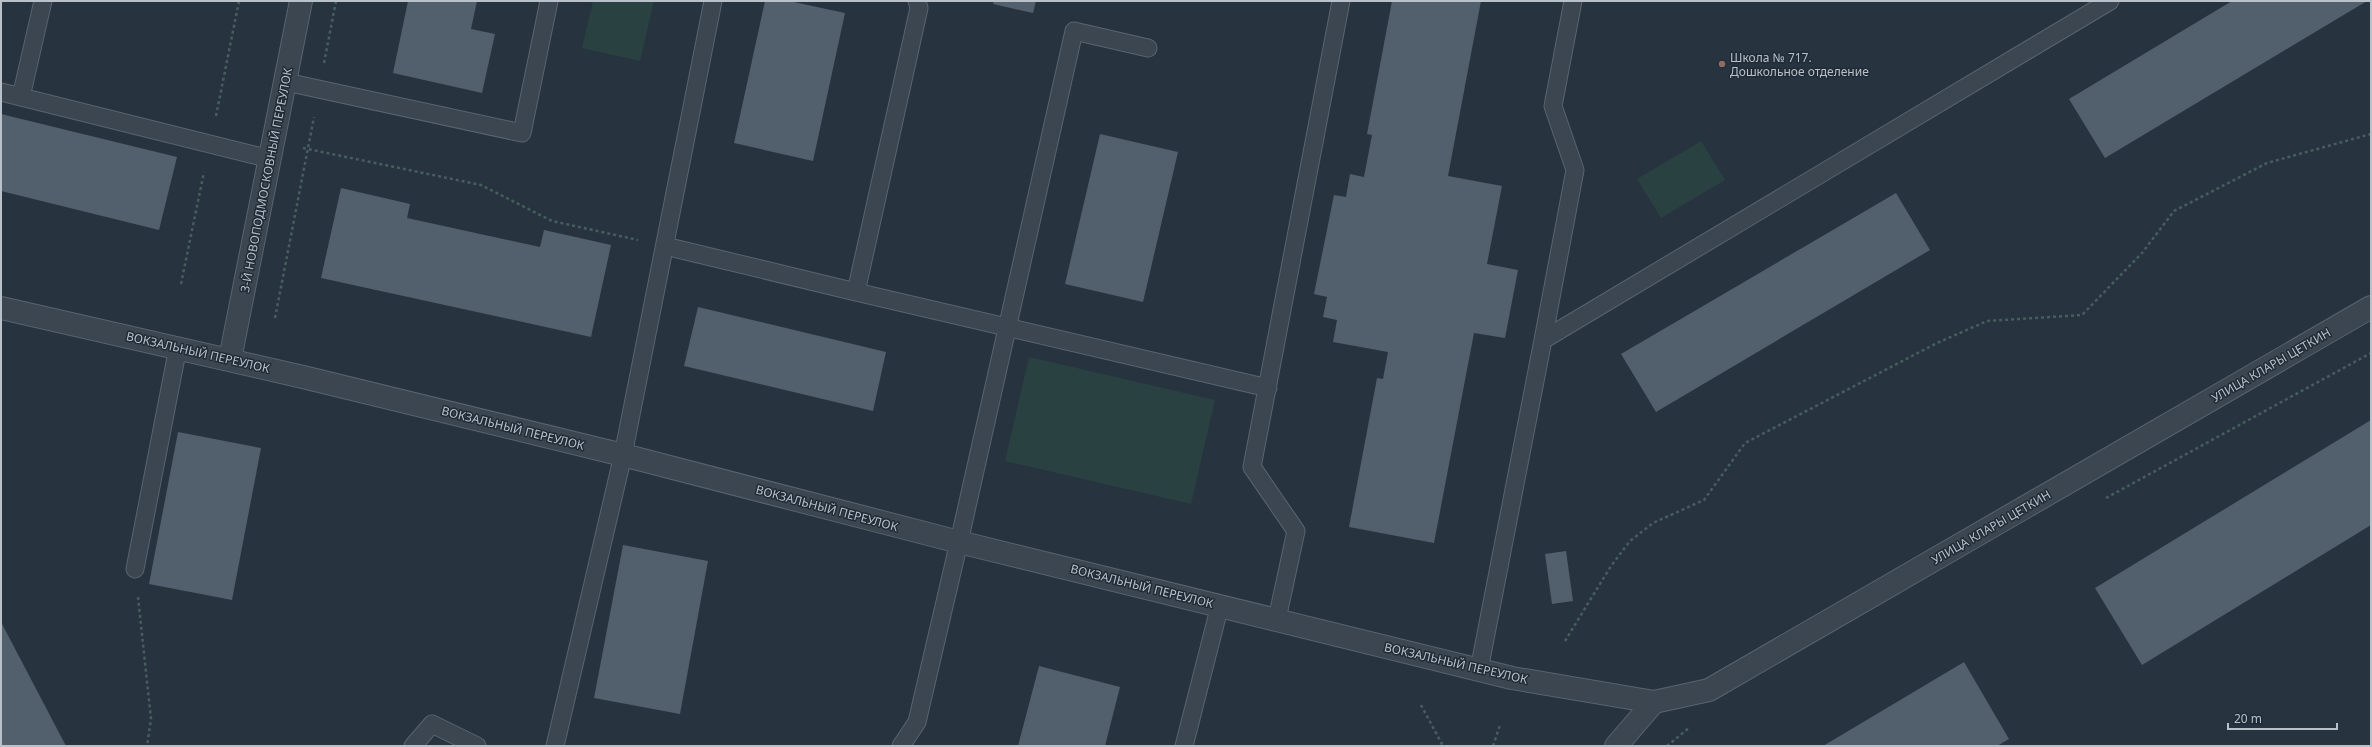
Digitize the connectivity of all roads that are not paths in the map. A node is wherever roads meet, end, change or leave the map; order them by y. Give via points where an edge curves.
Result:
1 (43, 1) edge
2 (302, 1) edge
3 (549, 1) edge
4 (713, 1) edge
5 (917, 1) edge
6 (1341, 1) edge
7 (1573, 1) edge
8 (2110, 1) edge
9 (1148, 48) dead end
10 (286, 82) junction
11 (1, 92) edge
12 (22, 97) junction
13 (272, 150) junction
14 (665, 246) junction
15 (856, 292) junction
16 (2371, 306) edge
17 (1, 308) edge
18 (1008, 327) junction
19 (1543, 340) junction
20 (178, 347) junction
21 (230, 359) junction
22 (1268, 388) junction
23 (623, 455) junction
24 (960, 542) junction
25 (135, 568) road end
26 (1220, 605) junction
27 (1277, 619) junction
28 (1479, 670) junction
29 (1654, 702) junction
30 (412, 746) edge
31 (477, 746) edge
32 (555, 746) edge
33 (901, 746) edge
34 (1184, 746) edge
35 (1616, 746) edge

1 - 12 lane
2 - 10 street, 3-Й НОВОПОДМОСКОВНЫЙ ПЕРЕУЛОК
3 - 10 lane via 522,133
4 - 14 lane
5 - 15 lane via 919,8
6 - 22 lane
7 - 19 lane via 1553,106 1575,170
8 - 19 lane
9 - 18 lane via 1074,31
10 - 13 street, 3-Й НОВОПОДМОСКОВНЫЙ ПЕРЕУЛОК
11 - 12 lane
12 - 13 lane
13 - 21 street, 3-Й НОВОПОДМОСКОВНЫЙ ПЕРЕУЛОК
14 - 15 lane
14 - 23 lane
15 - 18 lane
16 - 29 street, УЛИЦА КЛАРЫ ЦЕТКИН via 1709,690
17 - 20 street, ВОКЗАЛЬНЫЙ ПЕРЕУЛОК
18 - 22 lane
18 - 24 lane
19 - 28 lane
20 - 21 street, ВОКЗАЛЬНЫЙ ПЕРЕУЛОК
20 - 25 lane
21 - 23 street, ВОКЗАЛЬНЫЙ ПЕРЕУЛОК
22 - 27 lane via 1252,467 1296,531
23 - 24 street, ВОКЗАЛЬНЫЙ ПЕРЕУЛОК
23 - 32 lane
24 - 26 street, ВОКЗАЛЬНЫЙ ПЕРЕУЛОК
24 - 33 lane via 917,722
26 - 27 street, ВОКЗАЛЬНЫЙ ПЕРЕУЛОК
26 - 34 lane
27 - 28 street, ВОКЗАЛЬНЫЙ ПЕРЕУЛОК
28 - 29 street, ВОКЗАЛЬНЫЙ ПЕРЕУЛОК
29 - 35 street
30 - 31 lane via 432,724

